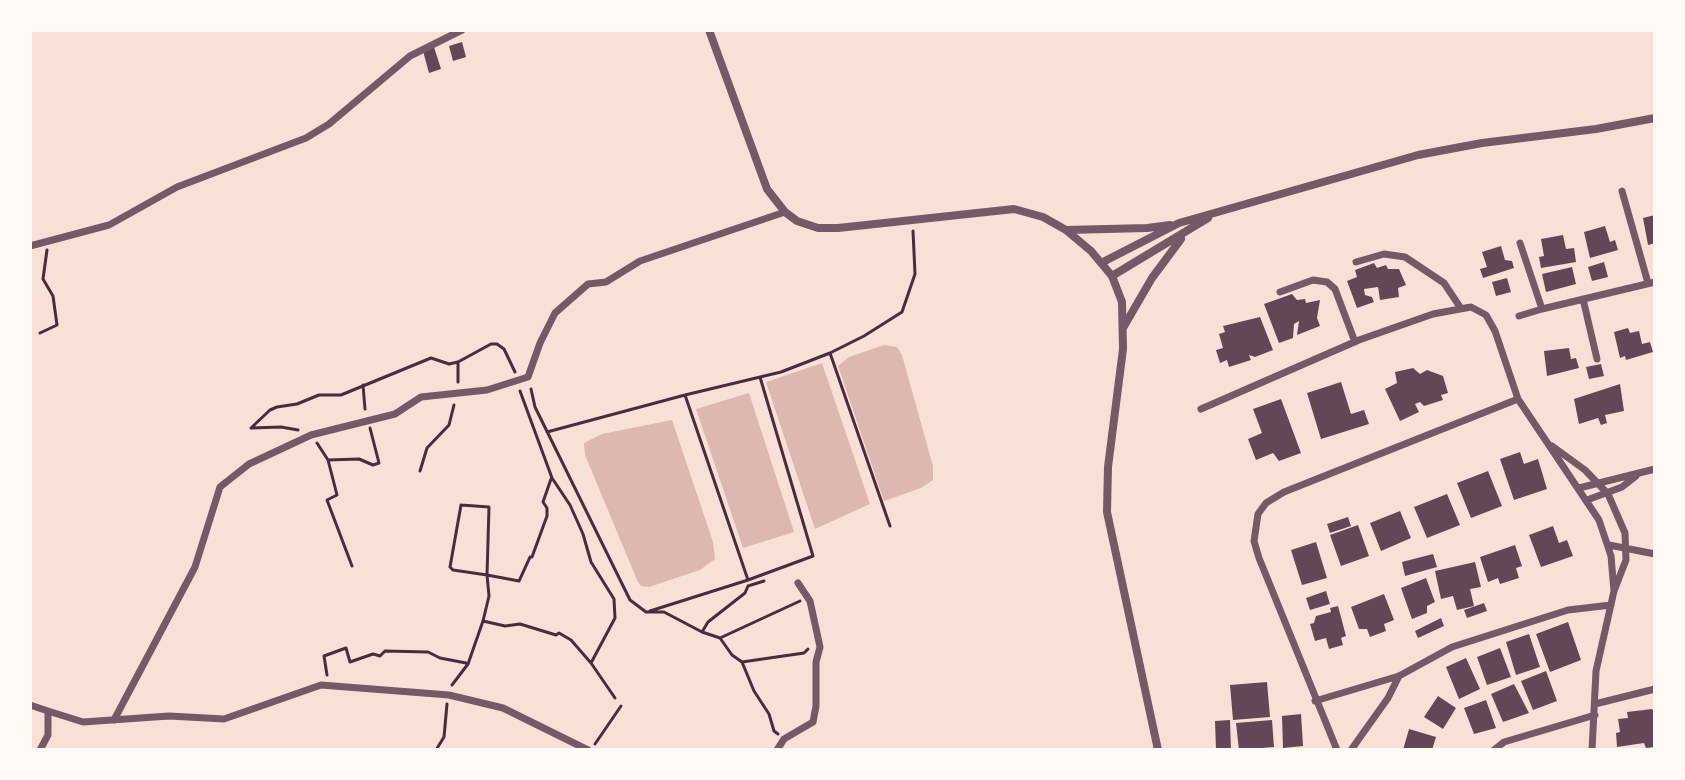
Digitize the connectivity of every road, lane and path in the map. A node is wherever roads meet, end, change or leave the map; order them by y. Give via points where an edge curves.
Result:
1 (462, 30) edge
2 (709, 30) edge
3 (1655, 118) edge
4 (1622, 191) dead end
5 (785, 212) junction
6 (1215, 213) junction
7 (912, 220) junction
8 (1179, 223) junction
9 (1066, 230) junction
10 (1184, 235) junction
11 (46, 242) junction
12 (1520, 243) dead end
13 (30, 246) edge
14 (1356, 262) dead end
15 (1101, 263) junction
16 (1112, 276) junction
17 (1652, 282) edge
18 (1280, 292) dead end
19 (1583, 299) junction
20 (1460, 307) junction
21 (1542, 309) junction
22 (1519, 316) dead end
23 (1123, 329) junction
24 (40, 333) dead end
25 (1355, 342) junction
26 (830, 353) junction
27 (1597, 359) dead end
28 (458, 362) junction
29 (528, 377) junction
30 (760, 377) junction
31 (517, 379) junction
32 (457, 392) junction
33 (685, 395) junction
34 (1518, 399) junction
35 (1201, 409) dead end
36 (251, 428) dead end
37 (547, 432) junction
38 (1548, 443) junction
39 (379, 463) dead end
40 (1655, 469) edge
41 (420, 471) dead end
42 (1637, 475) junction
43 (552, 478) junction
44 (1599, 484) junction
45 (1579, 488) junction
46 (1608, 494) junction
47 (1587, 500) junction
48 (890, 526) dead end
49 (1609, 545) junction
50 (1627, 548) junction
51 (1655, 554) edge
52 (352, 566) dead end
53 (487, 575) junction
54 (748, 580) junction
55 (764, 581) dead end
56 (798, 583) dead end
57 (1614, 591) junction
58 (807, 596) junction
59 (1611, 605) junction
60 (646, 612) junction
61 (483, 621) junction
62 (702, 632) junction
63 (720, 638) junction
64 (742, 662) junction
65 (816, 662) junction
66 (591, 663) junction
67 (468, 664) junction
68 (1399, 676) junction
69 (321, 685) junction
70 (1655, 689) edge
71 (449, 695) junction
72 (615, 698) dead end
73 (1315, 701) junction
74 (1595, 704) junction
75 (30, 705) edge
76 (621, 706) dead end
77 (48, 711) junction
78 (1595, 715) junction
79 (114, 720) junction
80 (784, 739) junction
81 (40, 750) edge
82 (436, 750) edge
83 (590, 750) edge
84 (777, 750) edge
85 (1158, 750) edge
86 (1337, 750) edge
87 (1351, 750) edge
88 (1494, 750) edge
89 (1592, 750) edge

1 - 11 street via 410,56 306,138 187,183 109,225
2 - 5 street via 767,189
3 - 6 street via 1418,155
4 - 17 street
5 - 7 street via 818,228
5 - 29 street via 640,261 606,282 588,284 555,313
6 - 8 street
6 - 10 street
7 - 9 street via 1014,209
7 - 26 path via 915,274 902,312
8 - 9 street
8 - 15 street
9 - 15 street
10 - 16 street
10 - 23 street
11 - 13 street
11 - 24 path via 43,279 53,296 57,325
12 - 21 street
14 - 20 street via 1384,254 1405,257 1444,283
15 - 16 street
16 - 23 street via 1122,302
17 - 19 street
18 - 25 street via 1313,280 1327,282 1335,289
19 - 21 street
19 - 27 street
20 - 25 street
20 - 34 street via 1486,315
21 - 22 street
23 - 85 street via 1107,512
25 - 35 street
26 - 30 path
26 - 48 path
28 - 31 path via 497,344
28 - 32 path
28 - 36 path via 431,358 341,395 319,395 277,407
29 - 31 street
29 - 37 path
30 - 33 path
30 - 54 path via 813,556
31 - 32 street via 487,390
31 - 43 path
32 - 41 path via 449,425 427,448
32 - 79 street via 421,397 395,414 311,435 249,464 220,487 195,567
33 - 37 path
33 - 54 path
34 - 38 street
34 - 73 street via 1284,492 1258,514 1254,541 1259,558
37 - 60 path via 630,600
38 - 44 street
38 - 45 street
39 - 52 path via 328,460 337,495 327,500
40 - 42 street
42 - 44 street
42 - 46 street
43 - 53 path via 543,502 547,516 519,581
43 - 66 path via 614,599 615,618
44 - 45 street
44 - 46 street
45 - 47 street
46 - 47 street
46 - 50 street
47 - 49 street
49 - 50 street
49 - 57 street
50 - 51 street
50 - 57 street
53 - 53 path via 489,507 461,505 450,567
53 - 61 path
54 - 60 path
55 - 62 path via 748,586
56 - 58 street
57 - 59 street
58 - 63 path
58 - 65 street via 820,647
59 - 68 street via 1568,610 1452,647
59 - 74 street via 1596,671
60 - 62 path via 664,612
61 - 66 path via 559,633
61 - 67 path
62 - 63 path
63 - 64 path
64 - 65 path via 804,653 810,646
64 - 80 path via 774,731
65 - 80 street via 813,722
66 - 72 path
67 - 69 path via 428,652 400,651 350,662 346,648 324,656 329,673
67 - 71 path
68 - 73 street
68 - 87 street
69 - 71 street
69 - 79 street via 224,719
70 - 74 street
71 - 82 path via 444,737
71 - 83 street via 503,708
73 - 86 street
74 - 78 street
75 - 77 street
76 - 83 path
77 - 79 street via 83,722
77 - 81 street via 48,735
78 - 88 street via 1504,742
78 - 89 street
80 - 84 street

